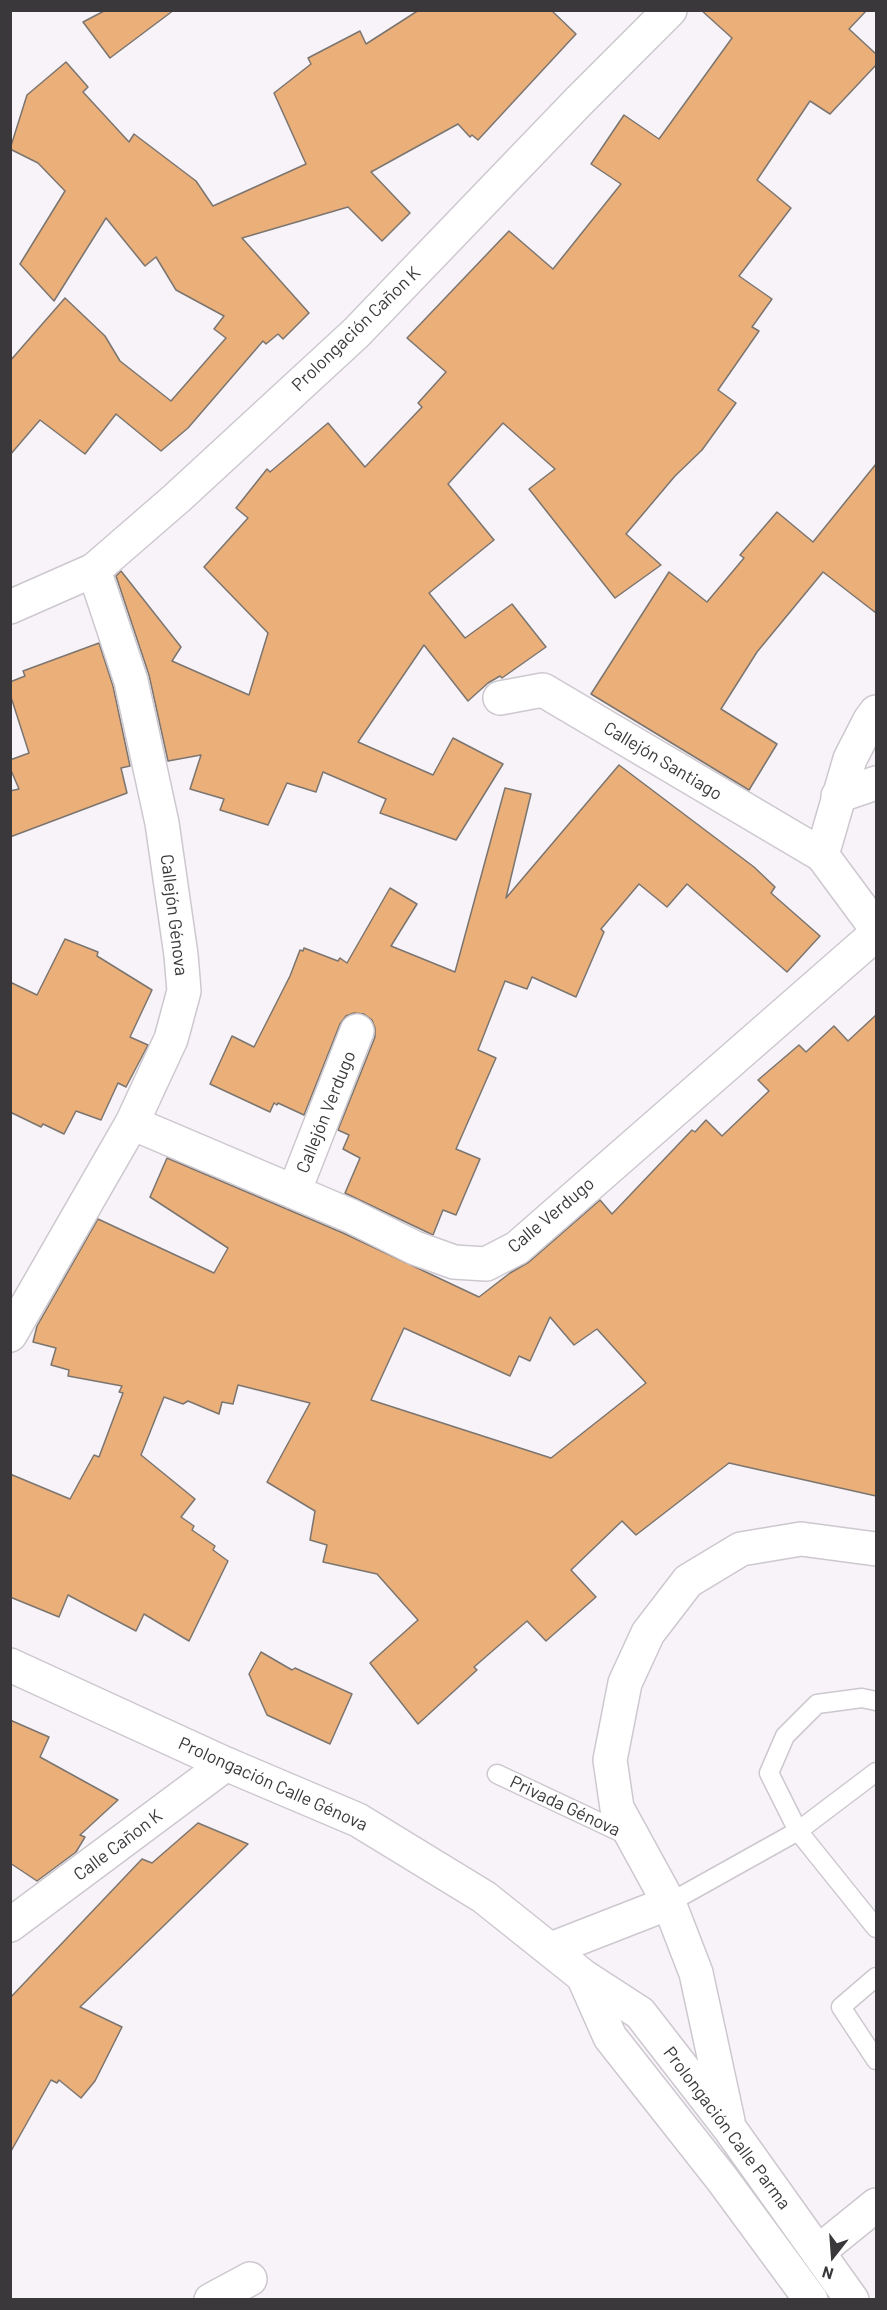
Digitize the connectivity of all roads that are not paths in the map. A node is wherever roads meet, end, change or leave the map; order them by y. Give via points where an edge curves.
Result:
1 (670, 10) edge
2 (94, 570) junction
3 (10, 607) edge
4 (500, 698) dead end
5 (876, 712) edge
6 (876, 783) edge
7 (838, 796) junction
8 (822, 855) junction
9 (876, 928) edge
10 (876, 934) edge
11 (357, 1031) dead end
12 (132, 1123) junction
13 (294, 1192) junction
14 (10, 1335) edge
15 (876, 1549) edge
16 (10, 1665) edge
17 (876, 1701) edge
18 (226, 1764) junction
19 (876, 1772) edge
20 (497, 1774) dead end
21 (798, 1831) junction
22 (633, 1838) junction
23 (669, 1903) junction
24 (10, 1925) edge
25 (876, 1928) edge
26 (551, 1949) junction
27 (583, 1976) junction
28 (876, 1977) edge
29 (876, 2060) edge
30 (730, 2129) junction
31 (876, 2205) edge
32 (818, 2252) junction
33 (250, 2279) dead end
34 (211, 2300) edge
35 (811, 2300) edge
36 (852, 2300) edge

1 - 2 street, Prolongación Cañon K via 356,333
2 - 3 street, Prolongación Cañon K
2 - 12 street, Callejón Génova via 131,681 162,823 182,955 183,991 171,1039
4 - 8 street, Callejón Santiago via 543,690
5 - 7 street via 850,759
6 - 7 street
7 - 8 street
8 - 9 street
10 - 13 street, Calle Verdugo via 517,1248 486,1264 454,1262 435,1255
11 - 13 street, Callejón Verdugo
12 - 13 street, Calle Verdugo
12 - 14 street, Callejón Génova
15 - 22 street via 801,1539 741,1549 688,1581 648,1633 625,1683 610,1760 617,1808
16 - 18 street, Prolongación Calle Génova
17 - 21 lane via 862,1698 817,1704 785,1736 769,1773
18 - 24 street, Calle Cañon K
18 - 26 street, Prolongación Calle Génova via 358,1820 484,1897
19 - 21 lane
20 - 22 lane, Privada Génova
21 - 23 lane
21 - 25 lane
22 - 23 street
23 - 26 street
23 - 30 street via 696,1973
26 - 27 street, Prolongación Calle Parma
27 - 30 street, Prolongación Calle Parma via 640,2013
27 - 35 street, Prolongación Calle Parma via 610,2037
28 - 29 lane via 841,2007
30 - 32 street, Prolongación Calle Parma
31 - 32 street
32 - 36 street, Prolongación Calle Parma
33 - 34 street

